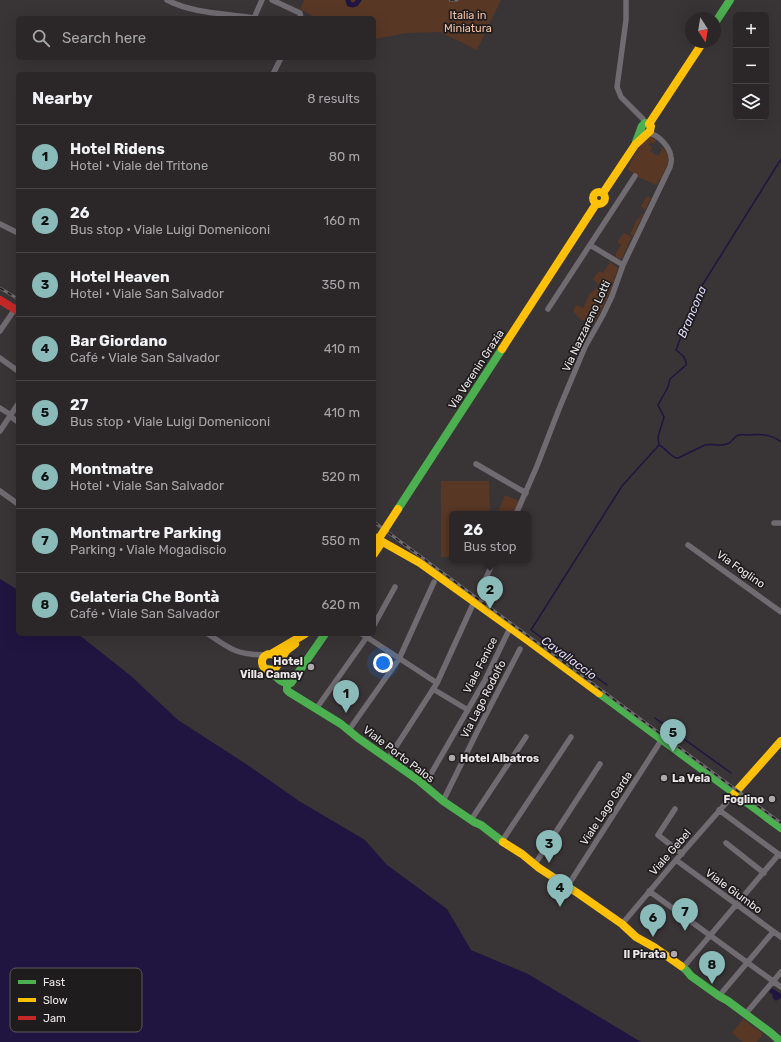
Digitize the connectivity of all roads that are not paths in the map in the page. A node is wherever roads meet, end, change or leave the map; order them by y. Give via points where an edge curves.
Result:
1 (167, 0) edge
2 (262, 0) edge
3 (272, 0) edge
4 (626, 0) edge
5 (730, 0) edge
6 (721, 14) edge
7 (240, 16) edge
8 (255, 16) edge
9 (300, 16) edge
10 (699, 48) edge
11 (280, 60) edge
12 (274, 72) edge
13 (648, 127) junction
14 (635, 176) dead end
15 (0, 224) edge
16 (16, 232) edge
17 (590, 245) junction
18 (623, 265) junction
19 (0, 300) edge
20 (548, 309) dead end
21 (16, 310) edge
22 (0, 331) edge
23 (0, 358) edge
24 (16, 370) edge
25 (16, 407) edge
26 (0, 408) edge
27 (10, 416) junction
28 (16, 420) edge
29 (0, 431) edge
30 (476, 464) dead end
31 (0, 491) edge
32 (526, 493) junction
33 (16, 503) edge
34 (517, 511) edge
35 (774, 523) dead end
36 (781, 523) edge
37 (378, 544) edge
38 (688, 545) dead end
39 (493, 563) edge
40 (434, 582) dead end
41 (395, 587) dead end
42 (482, 587) dead end
43 (474, 602) junction
44 (781, 612) edge
45 (376, 620) edge
46 (510, 628) junction
47 (211, 636) edge
48 (302, 636) edge
49 (303, 636) edge
50 (324, 636) edge
51 (365, 636) edge
52 (367, 636) edge
53 (520, 649) dead end
54 (269, 655) junction
55 (399, 659) junction
56 (277, 664) junction
57 (269, 669) junction
58 (284, 682) junction
59 (437, 683) junction
60 (433, 689) junction
61 (316, 709) junction
62 (468, 710) junction
63 (349, 730) junction
64 (526, 737) dead end
65 (571, 737) dead end
66 (662, 739) junction
67 (780, 742) edge
68 (388, 759) junction
69 (600, 764) dead end
70 (428, 779) dead end
71 (734, 794) junction
72 (443, 801) junction
73 (675, 809) dead end
74 (720, 810) junction
75 (471, 820) junction
76 (781, 828) edge
77 (502, 841) junction
78 (726, 843) dead end
79 (682, 854) junction
80 (780, 855) edge
81 (676, 860) junction
82 (535, 864) junction
83 (764, 872) junction
84 (567, 887) junction
85 (649, 891) junction
86 (737, 905) junction
87 (622, 924) junction
88 (773, 932) junction
89 (710, 935) junction
90 (781, 937) edge
91 (747, 962) junction
92 (686, 964) dead end
93 (781, 972) edge
94 (773, 981) junction
95 (781, 987) edge
96 (719, 996) junction
97 (748, 1011) dead end
98 (781, 1042) edge

1 - 7 street via 190,9
2 - 8 street
3 - 9 street
4 - 13 street, Via Nazzareno Lotti via 626,20 617,87 621,97
5 - 6 street
10 - 13 street, Via Verenin Grazia
11 - 12 street
13 - 18 street, Via Nazzareno Lotti via 670,151 672,161
13 - 37 street, Via Verenin Grazia, bridge via 642,126 635,145 603,193 594,194 596,204 398,509
14 - 17 street
15 - 16 street
17 - 18 street
17 - 20 street
18 - 32 street, Via Nazzareno Lotti via 612,296 585,347
19 - 21 street
21 - 22 street
23 - 24 street
25 - 27 street
26 - 27 street
27 - 28 street
27 - 29 street
30 - 32 street
31 - 33 street
32 - 34 street, Via Nazzareno Lotti
35 - 36 street
37 - 43 street via 397,550 420,563
38 - 44 street, Via Foglino
39 - 42 street
40 - 55 street
41 - 45 street
43 - 46 street
43 - 59 street
46 - 62 street, Viale Fenice
46 - 66 street
47 - 54 street via 243,654
48 - 54 street
49 - 56 street via 287,650
50 - 58 street via 291,683
51 - 61 street
52 - 55 street
53 - 72 street, Via Lago Rodolfo
54 - 56 street via 277,658
54 - 57 street via 263,659 265,667
55 - 59 street
55 - 63 street
56 - 57 street
56 - 58 street
57 - 58 street, Viale Porto Palos
58 - 61 street, Viale Porto Palos via 289,692
59 - 60 street
60 - 62 street, Viale Fenice
60 - 68 street
61 - 63 street, Viale Porto Palos
62 - 70 street, Viale Fenice
63 - 68 street, Viale Porto Palos
64 - 75 street
65 - 77 street
66 - 71 street
66 - 84 street, Viale Lago Garda
67 - 71 street
68 - 72 street, Viale Porto Palos
69 - 82 street
71 - 74 street, Viale Gebel
71 - 76 street
72 - 75 street, Viale Porto Palos
73 - 79 street via 658,835
74 - 79 street, Viale Gebel
74 - 80 street
75 - 77 street, Viale Porto Palos
77 - 82 street, Viale Porto Palos
78 - 83 street
79 - 81 street, Viale Gebel
80 - 83 street
81 - 85 street, Viale Gebel
81 - 86 street, Viale Giumbo
82 - 84 street, Viale Porto Palos
83 - 86 street
84 - 87 street, Viale Porto Palos
85 - 87 street, Viale Gebel
85 - 89 street
86 - 88 street, Viale Giumbo
86 - 89 street
87 - 96 street, Viale Porto Palos
88 - 90 street, Viale Giumbo
88 - 91 street
89 - 91 street
89 - 92 street
91 - 94 street
91 - 96 street
93 - 94 street
94 - 95 street
94 - 97 street
96 - 98 street, Viale Porto Palos

